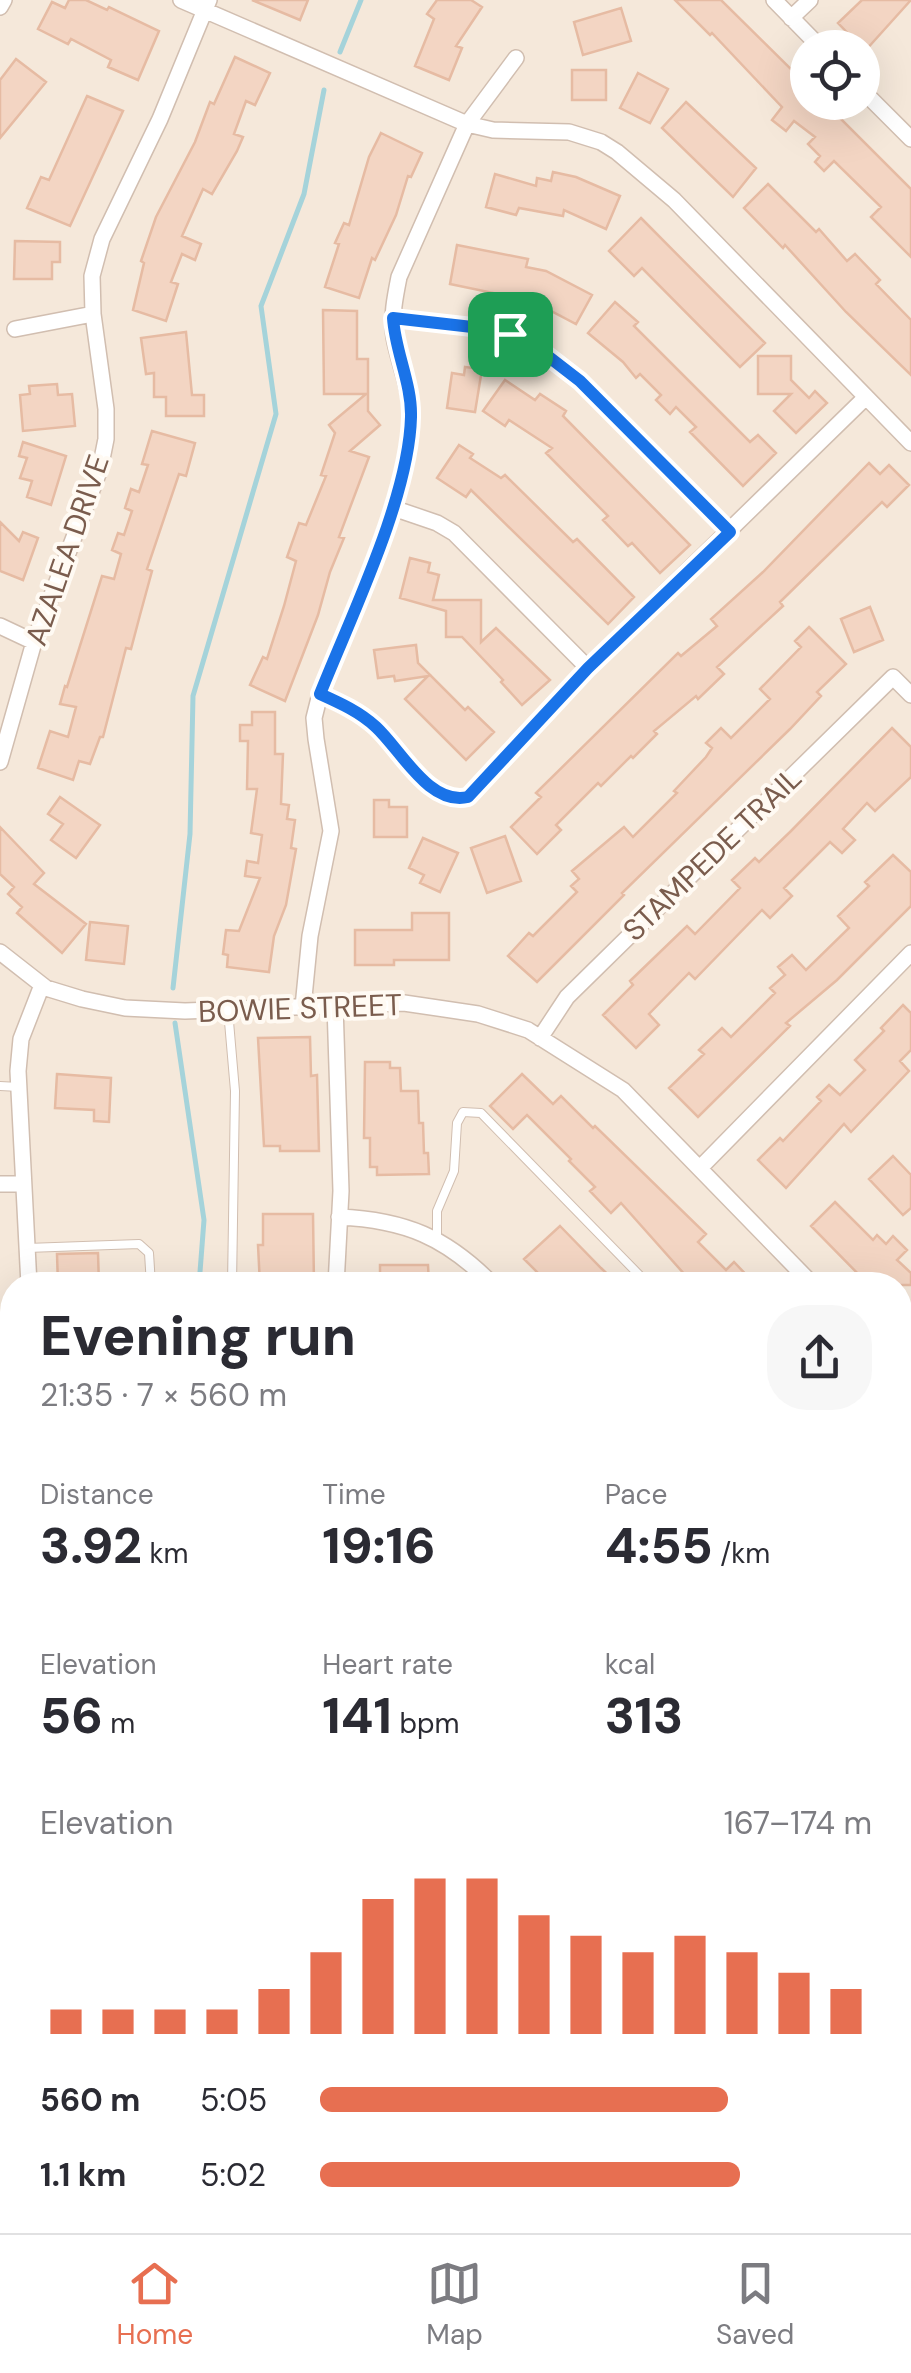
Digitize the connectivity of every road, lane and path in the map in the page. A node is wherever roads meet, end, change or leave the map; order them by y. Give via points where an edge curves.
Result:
1 (4, 0) edge
2 (181, 0) edge
3 (774, 0) edge
4 (810, 0) edge
5 (0, 6) edge
6 (207, 6) edge
7 (792, 18) junction
8 (804, 30) edge
9 (516, 58) dead end
10 (880, 108) edge
11 (468, 124) junction
12 (911, 138) edge
13 (93, 314) junction
14 (393, 318) junction
15 (15, 328) dead end
16 (866, 397) junction
17 (911, 443) edge
18 (393, 508) junction
19 (730, 532) junction
20 (0, 626) edge
21 (34, 642) junction
22 (588, 668) junction
23 (320, 694) junction
24 (911, 696) edge
25 (0, 762) edge
26 (0, 952) edge
27 (911, 953) edge
28 (42, 985) junction
29 (334, 1006) junction
30 (303, 1007) junction
31 (228, 1010) junction
32 (540, 1038) junction
33 (0, 1086) edge
34 (19, 1087) junction
35 (700, 1168) junction
36 (0, 1184) edge
37 (23, 1184) junction
38 (339, 1217) junction
39 (437, 1239) junction
40 (27, 1248) junction
41 (28, 1272) edge
42 (151, 1272) edge
43 (232, 1272) edge
44 (337, 1272) edge
45 (473, 1272) edge
46 (637, 1272) edge
47 (800, 1272) edge

1 - 5 street
2 - 6 street
3 - 7 street
4 - 7 street
6 - 11 street
6 - 13 street, AZALEA DRIVE via 102,239 92,276
7 - 8 street
9 - 11 street
10 - 12 street
11 - 14 street via 399,277
11 - 16 street via 569,132 616,152 674,200
13 - 15 street
13 - 21 street, AZALEA DRIVE via 106,409 103,454
14 - 18 street via 411,417
14 - 19 street via 481,328 536,347 580,381
16 - 17 street
16 - 19 street
18 - 22 street via 454,533
18 - 23 street
19 - 22 street
20 - 21 street
21 - 25 street, AZALEA DRIVE
22 - 23 street via 460,799 432,788 375,726
23 - 30 street via 314,718 331,831
24 - 32 street, STAMPEDE TRAIL via 893,677 566,997
26 - 28 street, BOWIE STREET
27 - 35 street
28 - 31 street, BOWIE STREET via 126,1008
28 - 34 street via 21,1039
29 - 30 street, BOWIE STREET
29 - 32 street, BOWIE STREET via 441,1008
29 - 38 street
30 - 31 street, BOWIE STREET
31 - 43 lane via 235,1090
32 - 35 street, BOWIE STREET via 623,1090
33 - 34 lane
34 - 37 street
35 - 47 street, BOWIE STREET
36 - 37 street
37 - 40 street
38 - 39 street via 382,1219
38 - 44 street
39 - 45 street
39 - 46 lane via 437,1211 454,1171 456,1123 462,1112 480,1113
40 - 41 street
40 - 42 lane via 138,1244 149,1253

